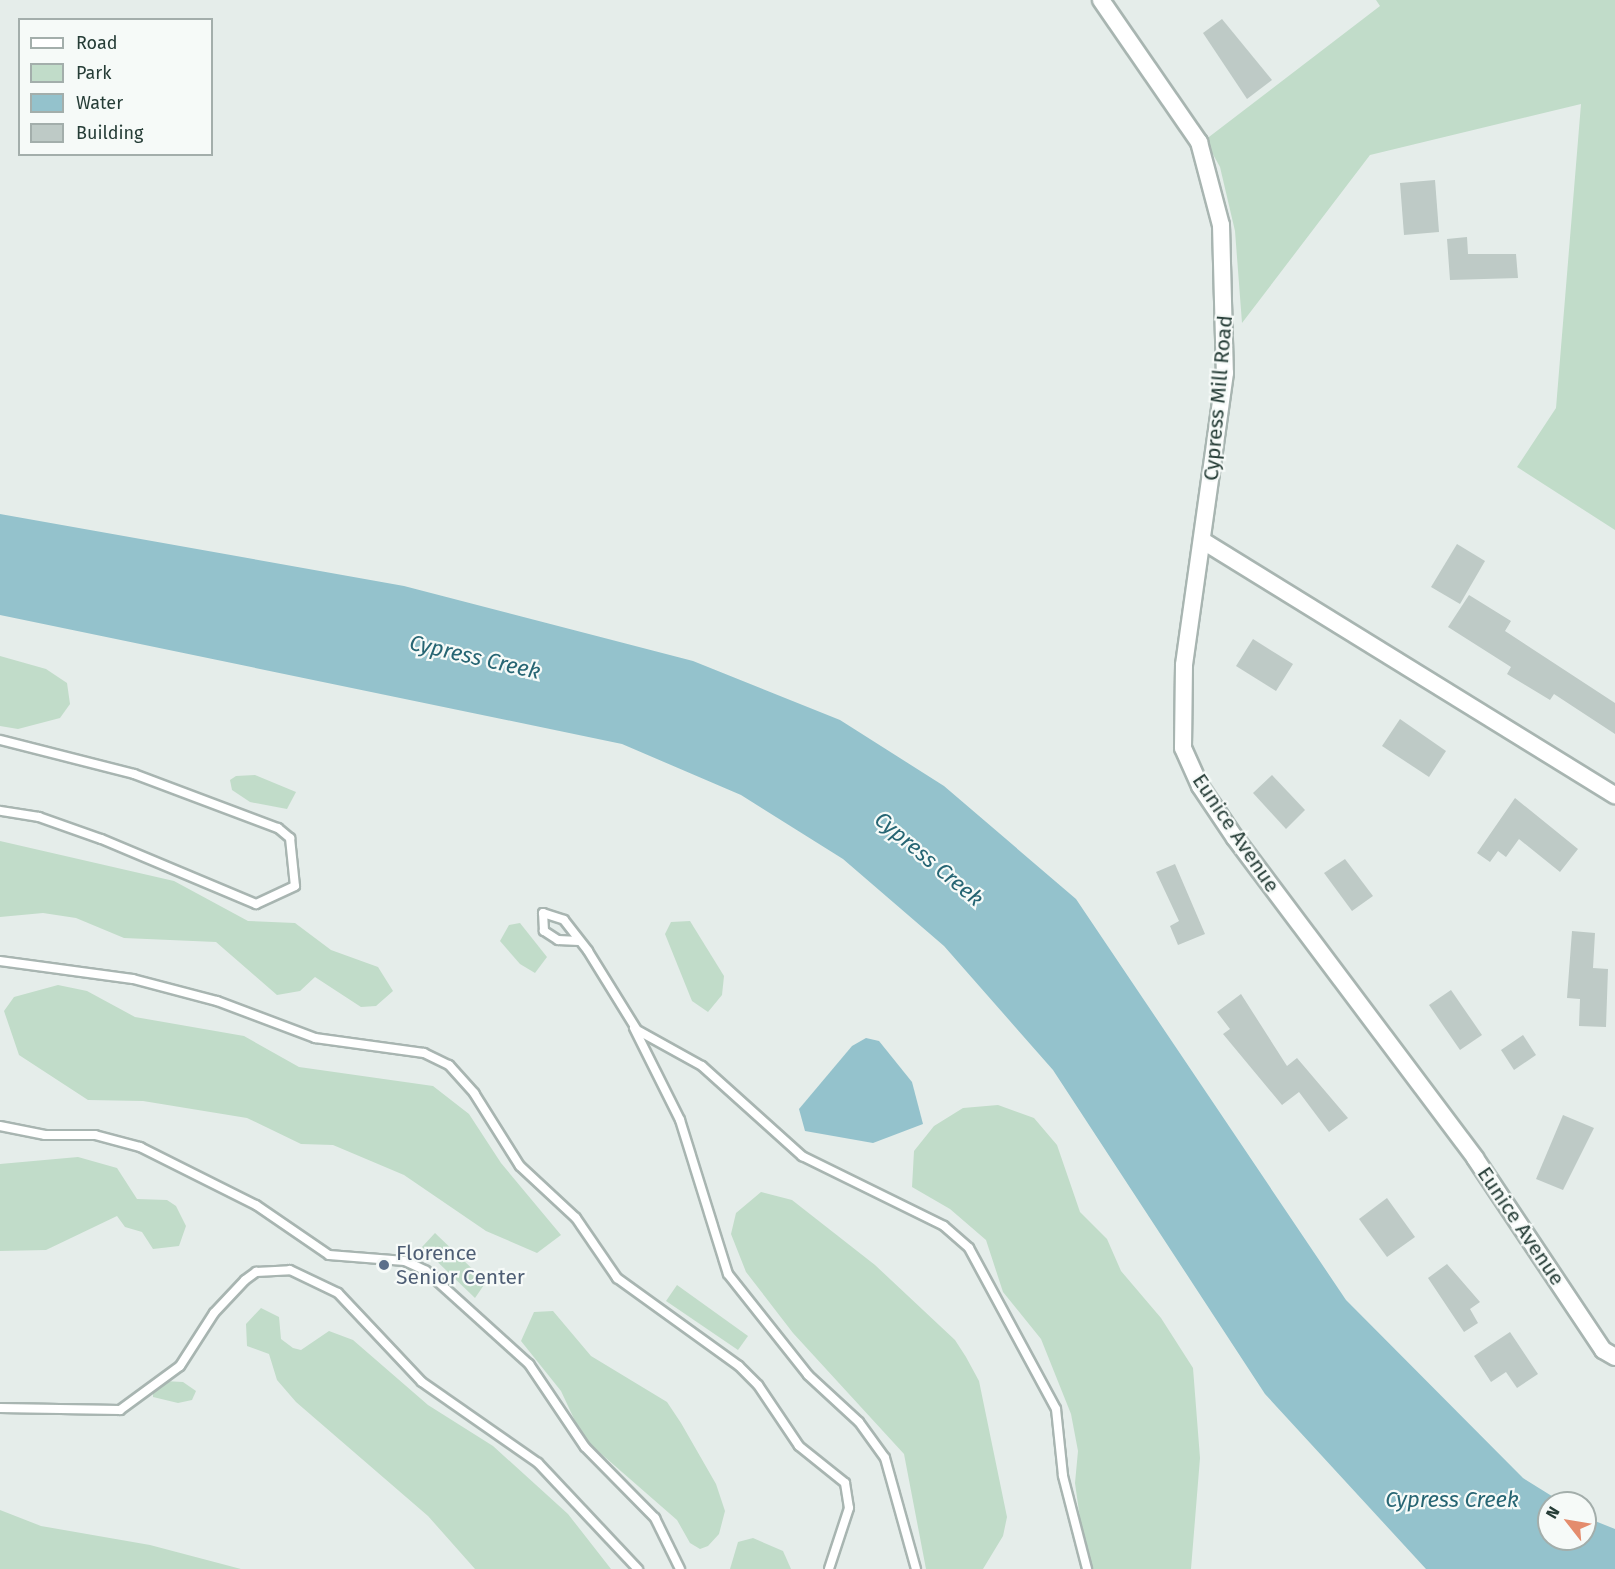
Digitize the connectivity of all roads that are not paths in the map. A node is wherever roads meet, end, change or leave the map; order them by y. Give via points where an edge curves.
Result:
1 (1101, 0) edge
2 (1203, 541) junction
3 (0, 740) edge
4 (1615, 795) edge
5 (0, 811) edge
6 (579, 940) junction
7 (0, 961) edge
8 (631, 1022) junction
9 (0, 1126) edge
10 (1615, 1357) edge
11 (0, 1408) edge
12 (638, 1569) edge
13 (680, 1569) edge
14 (830, 1569) edge
15 (916, 1569) edge
16 (1087, 1569) edge

1 - 2 street, Cypress Mill Road via 1178,105 1214,183 1227,330
2 - 4 street
2 - 10 street, Eunice Avenue via 1180,727 1200,786 1475,1158 1603,1350
3 - 5 lane via 134,774 278,828 290,838 295,886 256,904 101,839 39,817
6 - 6 lane via 560,916 543,913 544,931 558,940
6 - 8 lane
7 - 14 lane via 133,979 217,1001 315,1038 424,1053 449,1065 474,1093 520,1166 576,1218 617,1278 739,1366 758,1384 800,1446 845,1483 849,1508
8 - 15 lane via 680,1120 728,1274 813,1380 859,1422 880,1450 896,1486
8 - 16 lane via 702,1066 802,1156 944,1226 969,1248 1056,1409 1066,1492
9 - 13 lane via 45,1135 95,1135 140,1147 256,1205 330,1255 405,1261 426,1271 529,1364 585,1448 655,1518
11 - 12 lane via 120,1410 180,1366 214,1313 245,1280 256,1272 290,1270 338,1293 422,1382 538,1463

